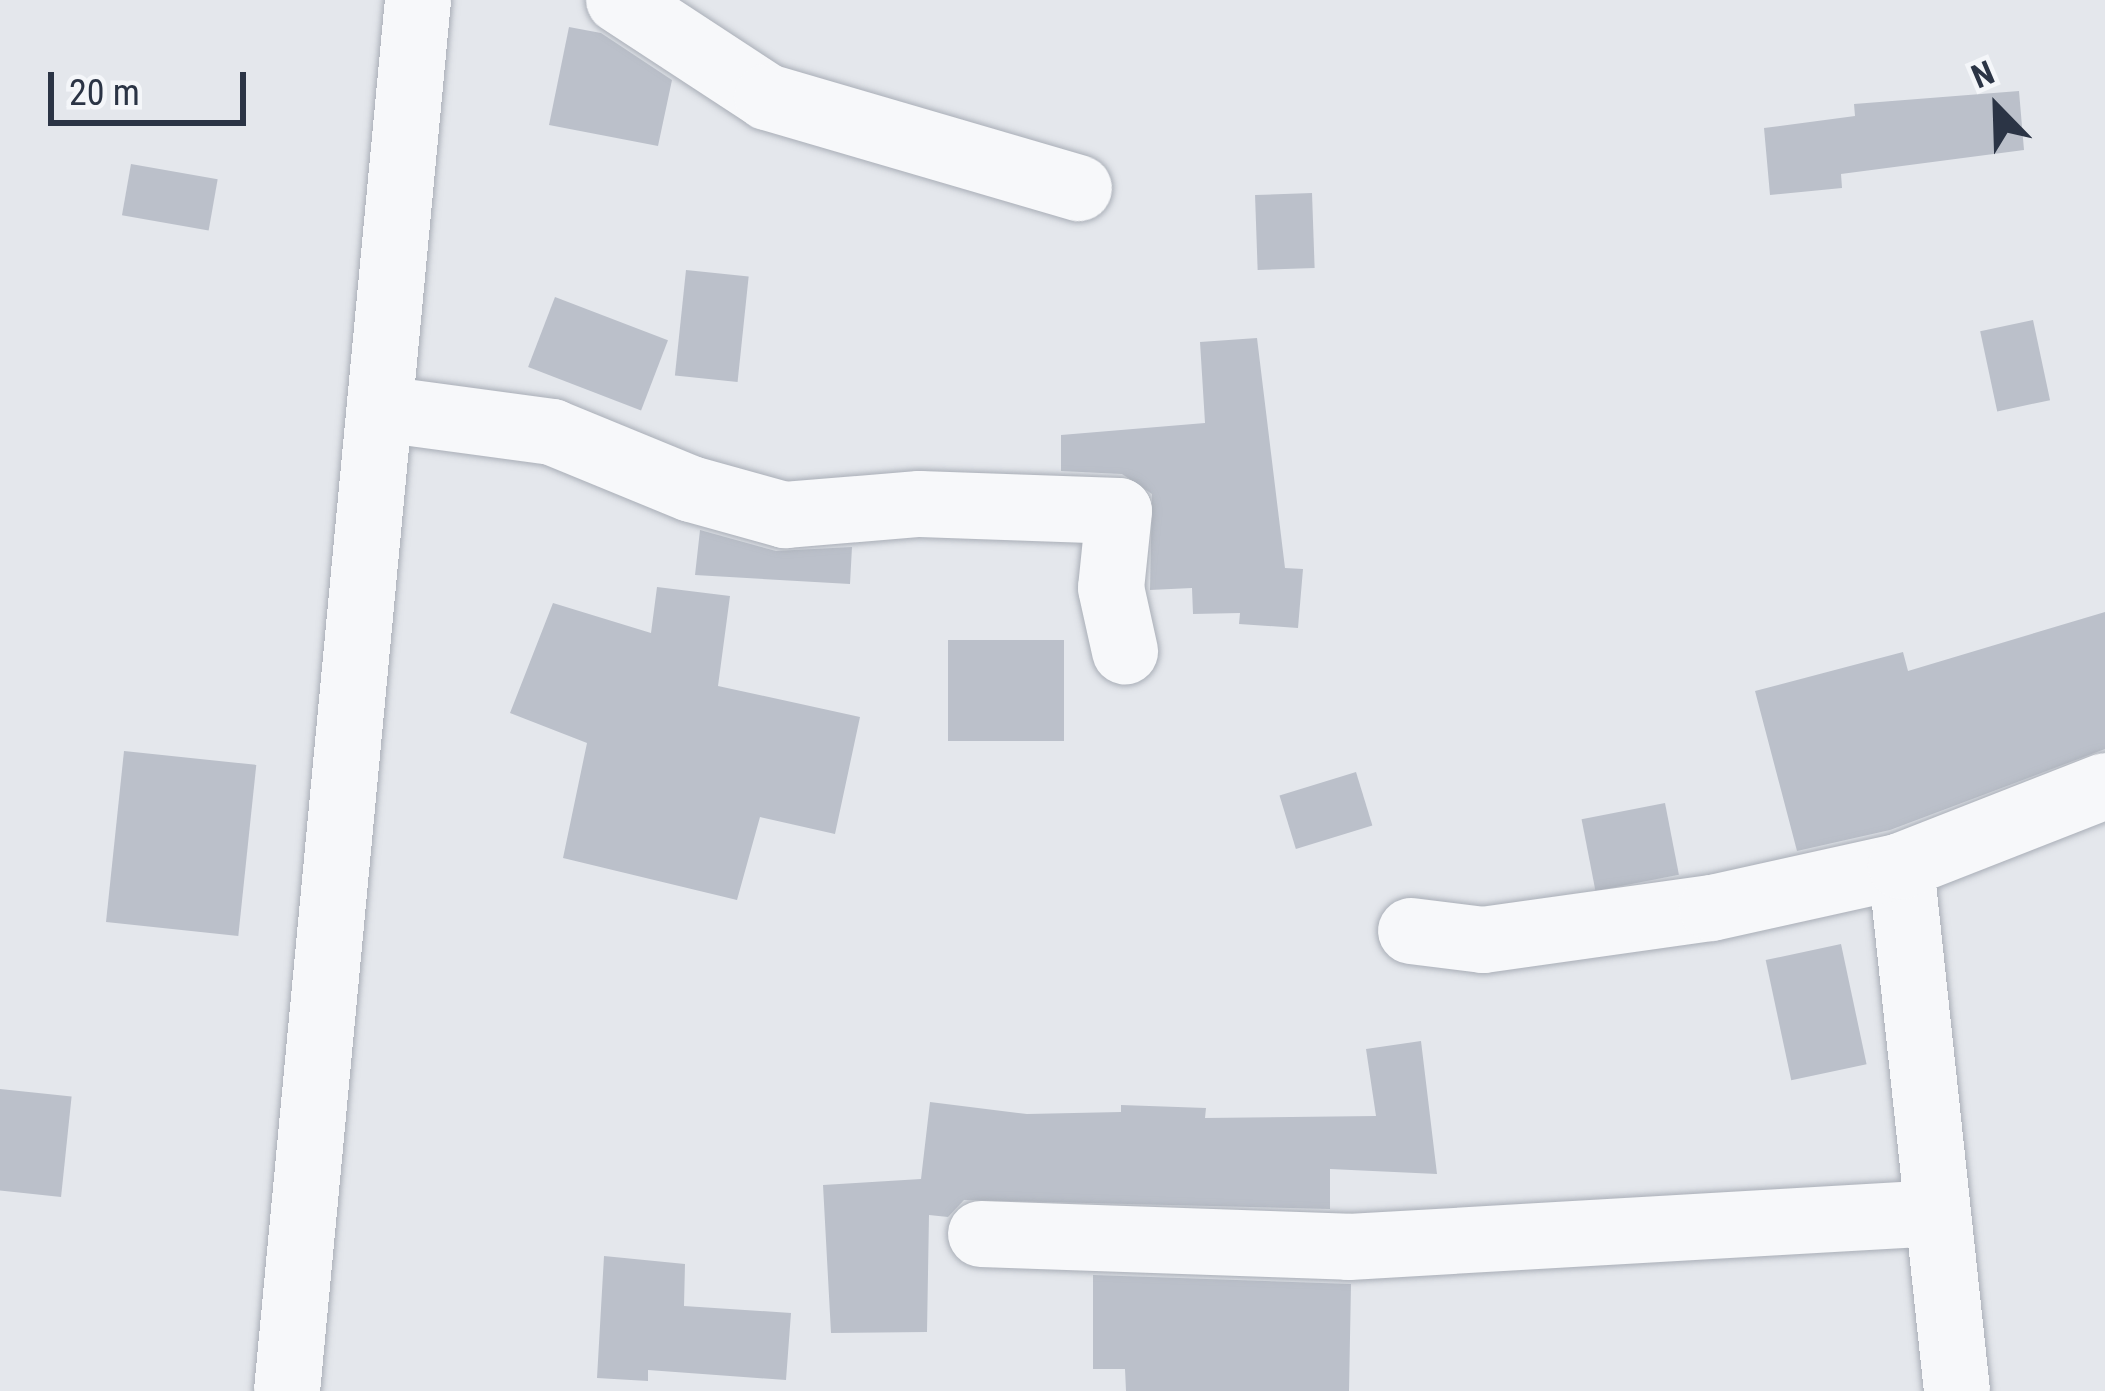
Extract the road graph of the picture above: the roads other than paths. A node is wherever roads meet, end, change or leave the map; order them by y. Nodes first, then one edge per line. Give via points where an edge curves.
1 (418, 0) edge
2 (619, 0) edge
3 (1078, 188) dead end
4 (382, 409) junction
5 (1125, 652) dead end
6 (2105, 786) edge
7 (1901, 866) junction
8 (1411, 931) dead end
9 (1937, 1213) junction
10 (981, 1234) dead end
11 (287, 1391) edge
12 (1958, 1391) edge

1 - 4 street
2 - 3 street via 767,97
4 - 5 street via 552,432 691,489 785,514 920,504 1119,511 1112,588
4 - 11 street
6 - 7 street
7 - 8 street via 1562,932 1483,940
7 - 9 street
9 - 10 street via 1349,1247
9 - 12 street

